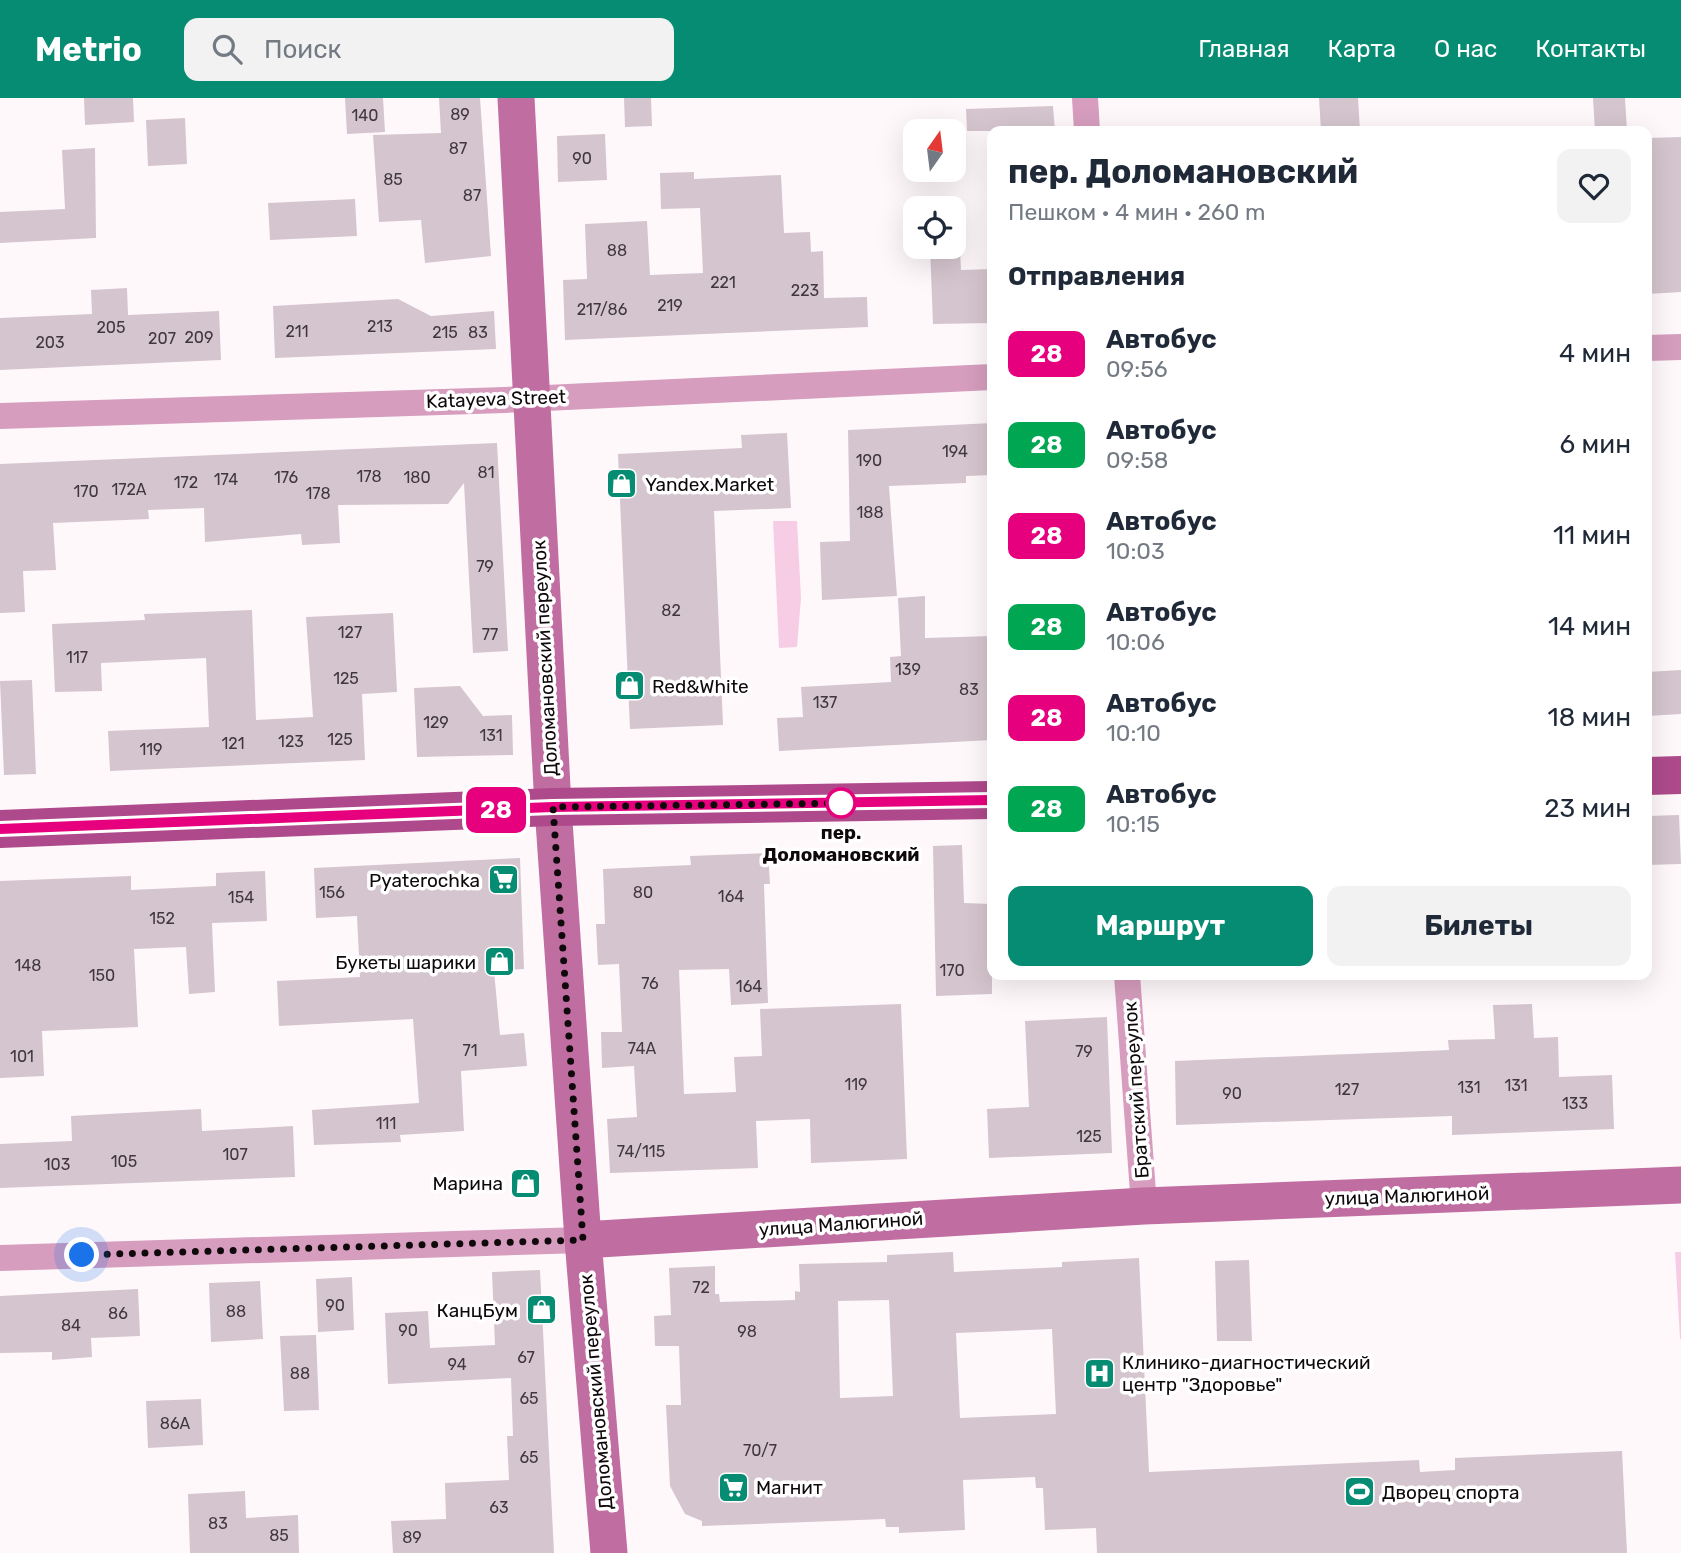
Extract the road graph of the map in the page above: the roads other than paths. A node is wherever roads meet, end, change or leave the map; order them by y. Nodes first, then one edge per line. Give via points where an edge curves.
1 (516, 98) edge
2 (1085, 98) edge
3 (1087, 126) edge
4 (1681, 347) edge
5 (1652, 348) edge
6 (987, 377) edge
7 (533, 398) junction
8 (0, 416) edge
9 (1681, 775) edge
10 (1652, 776) edge
11 (987, 800) edge
12 (553, 807) junction
13 (0, 829) edge
14 (1128, 980) edge
15 (1681, 1185) edge
16 (1144, 1206) junction
17 (583, 1240) junction
18 (0, 1258) edge
19 (609, 1553) edge

1 - 7 main road, Доломановский переулок
2 - 3 street
4 - 5 street
6 - 7 street, Katayeva Street
7 - 8 street, Katayeva Street
7 - 12 main road, Доломановский переулок
9 - 10 main road
11 - 12 main road
12 - 13 main road
12 - 17 main road, Доломановский переулок
14 - 16 street, Братский переулок
15 - 16 main road, улица Малюгиной
16 - 17 main road, улица Малюгиной
17 - 18 street, улица Малюгиной
17 - 19 main road, Доломановский переулок

